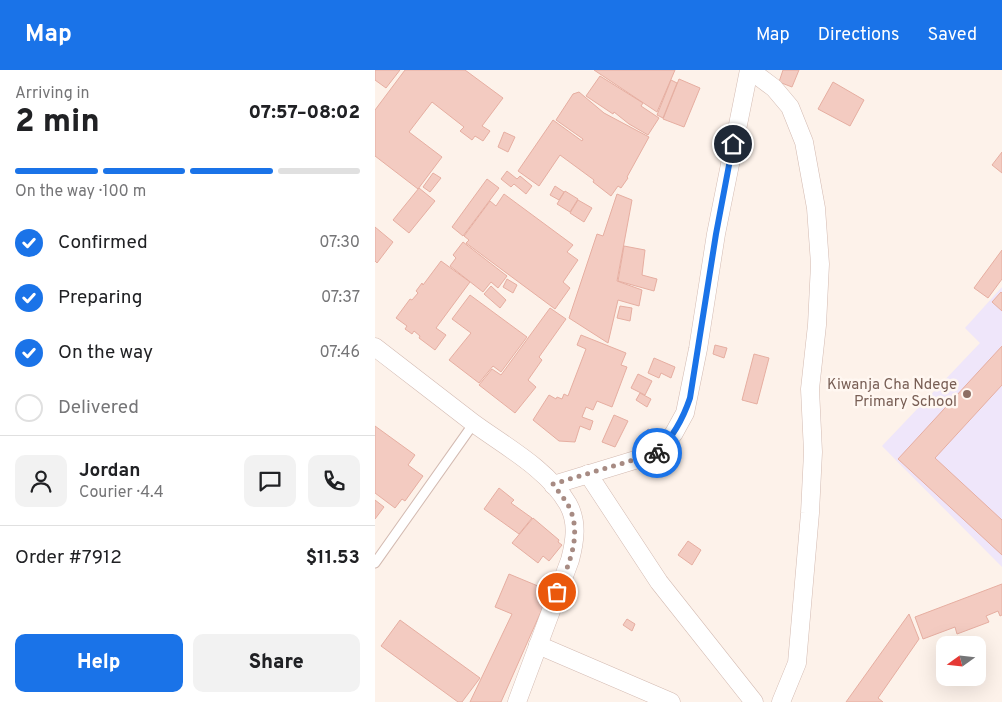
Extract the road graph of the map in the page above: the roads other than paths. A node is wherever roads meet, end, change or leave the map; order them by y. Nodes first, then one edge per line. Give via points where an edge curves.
1 (749, 70) edge
2 (375, 347) edge
3 (474, 423) junction
4 (588, 474) junction
5 (553, 484) junction
6 (375, 563) edge
7 (538, 645) junction
8 (517, 702) edge
9 (671, 702) edge
10 (755, 702) edge
11 (781, 702) edge

1 - 4 street via 719,216 685,414 657,452
1 - 11 street via 774,88 790,107 805,142 821,264 810,389 813,452 810,514 797,663
2 - 3 street
3 - 5 street via 517,453
3 - 6 lane
4 - 5 street
4 - 10 street via 659,582
5 - 7 street via 570,509 575,538 571,560
7 - 8 street
7 - 9 street

